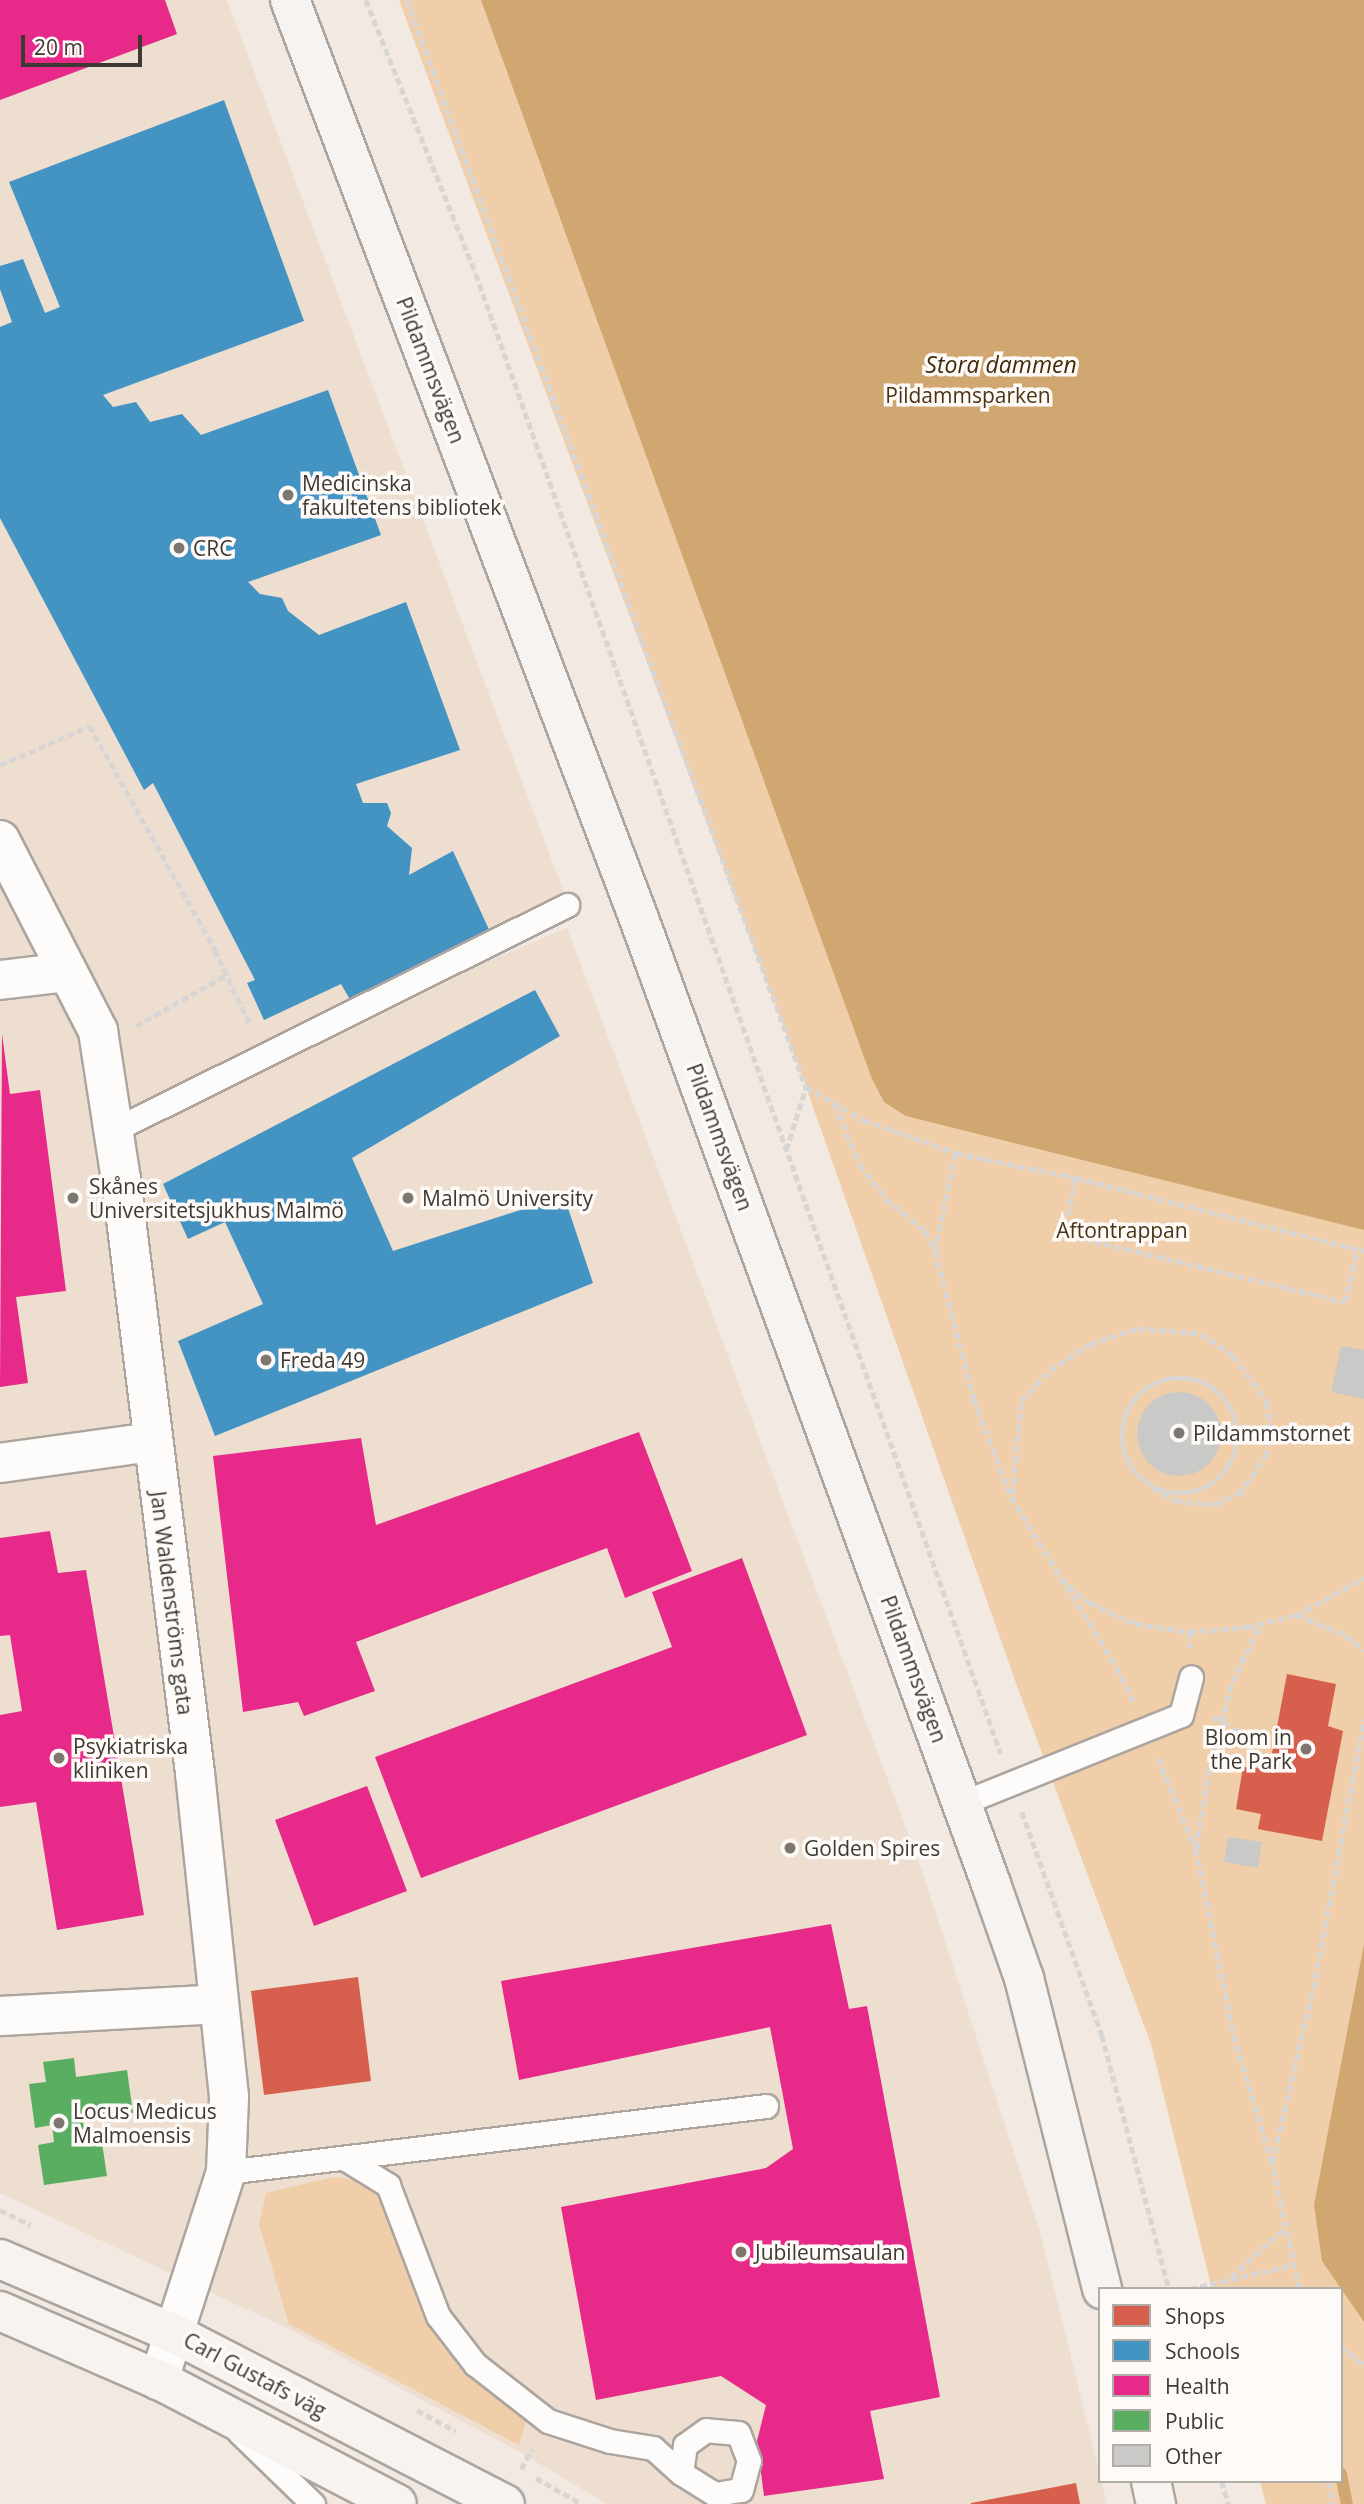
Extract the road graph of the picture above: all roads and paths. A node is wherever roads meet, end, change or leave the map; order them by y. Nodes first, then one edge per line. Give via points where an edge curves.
1 (290, 0) edge
2 (366, 0) edge
3 (407, 0) edge
4 (0, 765) edge
5 (0, 840) edge
6 (567, 905) dead end
7 (67, 972) junction
8 (0, 980) edge
9 (270, 1053) junction
10 (806, 1087) junction
11 (834, 1103) junction
12 (114, 1130) junction
13 (786, 1150) junction
14 (956, 1153) junction
15 (1076, 1178) junction
16 (1357, 1249) junction
17 (935, 1251) junction
18 (1364, 1251) edge
19 (151, 1442) junction
20 (0, 1463) edge
21 (1149, 1486) junction
22 (1012, 1497) junction
23 (1057, 1575) junction
24 (1364, 1578) edge
25 (1297, 1615) junction
26 (1262, 1624) junction
27 (1364, 1650) edge
28 (1117, 1667) dead end
29 (1191, 1677) dead end
30 (1364, 1720) edge
31 (1223, 1722) junction
32 (1152, 1745) dead end
33 (1264, 1747) dead end
34 (1011, 1782) junction
35 (962, 1803) junction
36 (1196, 1849) junction
37 (219, 2004) junction
38 (0, 2016) edge
39 (766, 2106) dead end
40 (344, 2158) junction
41 (1272, 2163) junction
42 (226, 2172) junction
43 (1286, 2227) junction
44 (0, 2259) edge
45 (1293, 2265) junction
46 (1231, 2278) junction
47 (1101, 2287) edge
48 (1169, 2287) edge
49 (1197, 2287) edge
50 (1298, 2287) edge
51 (0, 2311) edge
52 (177, 2334) junction
53 (1343, 2348) edge
54 (1364, 2365) edge
55 (159, 2381) junction
56 (215, 2409) junction
57 (681, 2473) dead end
58 (1151, 2483) edge
59 (1223, 2483) edge
60 (1329, 2483) edge
61 (483, 2498) edge
62 (313, 2504) edge
63 (397, 2504) edge
64 (1156, 2504) edge
65 (1228, 2504) edge
66 (1333, 2504) edge

1 - 35 main road, Pildammsvägen via 643,929
2 - 13 path via 477,275
3 - 10 path
4 - 9 path via 89,726 215,950 243,1014
5 - 7 street, Jan Waldenströms gata
6 - 9 lane
7 - 8 street
7 - 12 street, Jan Waldenströms gata via 98,1031
9 - 12 lane
10 - 11 path
10 - 13 path
11 - 14 path via 864,1120
11 - 17 path via 860,1165 886,1199 925,1231
12 - 19 street, Jan Waldenströms gata
13 - 34 path
14 - 15 path
14 - 17 path
15 - 16 path
15 - 16 path via 1064,1234 1345,1302
16 - 18 path
17 - 22 path via 974,1399
19 - 20 street
19 - 37 street, Jan Waldenströms gata
21 - 21 path via 1134,1473 1125,1455 1126,1415 1152,1385 1192,1379 1211,1387 1234,1414 1238,1432 1230,1467 1218,1481 1185,1495
21 - 22 path via 1177,1502 1214,1505 1241,1493 1267,1454 1271,1429 1267,1402 1234,1356 1201,1334 1138,1328 1090,1344 1050,1370 1021,1401
22 - 23 path
23 - 26 path via 1090,1603 1136,1624 1190,1632
23 - 28 path
24 - 25 path
25 - 26 path
25 - 27 path via 1347,1636
26 - 31 path via 1232,1682
29 - 34 lane via 1181,1714
30 - 41 path via 1315,1979
31 - 33 path
31 - 36 path
32 - 36 path
34 - 35 lane
34 - 48 path via 1102,2035
35 - 47 main road, Pildammsvägen via 1024,1978
36 - 41 path via 1234,2035
37 - 38 street
37 - 42 street, Jan Waldenströms gata via 229,2097
39 - 40 lane
40 - 42 lane
40 - 57 lane via 388,2185 438,2316 475,2364 548,2421 610,2441 653,2448
41 - 43 path
42 - 52 street, Jan Waldenströms gata
43 - 45 path
43 - 46 path
44 - 52 main road, Carl Gustafs väg
45 - 46 path
45 - 50 path
46 - 49 path
51 - 55 main road
52 - 55 street, Jan Waldenströms gata
52 - 61 main road, Carl Gustafs väg
53 - 54 path
55 - 56 main road
56 - 62 lane
56 - 63 main road
58 - 64 main road
59 - 65 path
60 - 66 path

